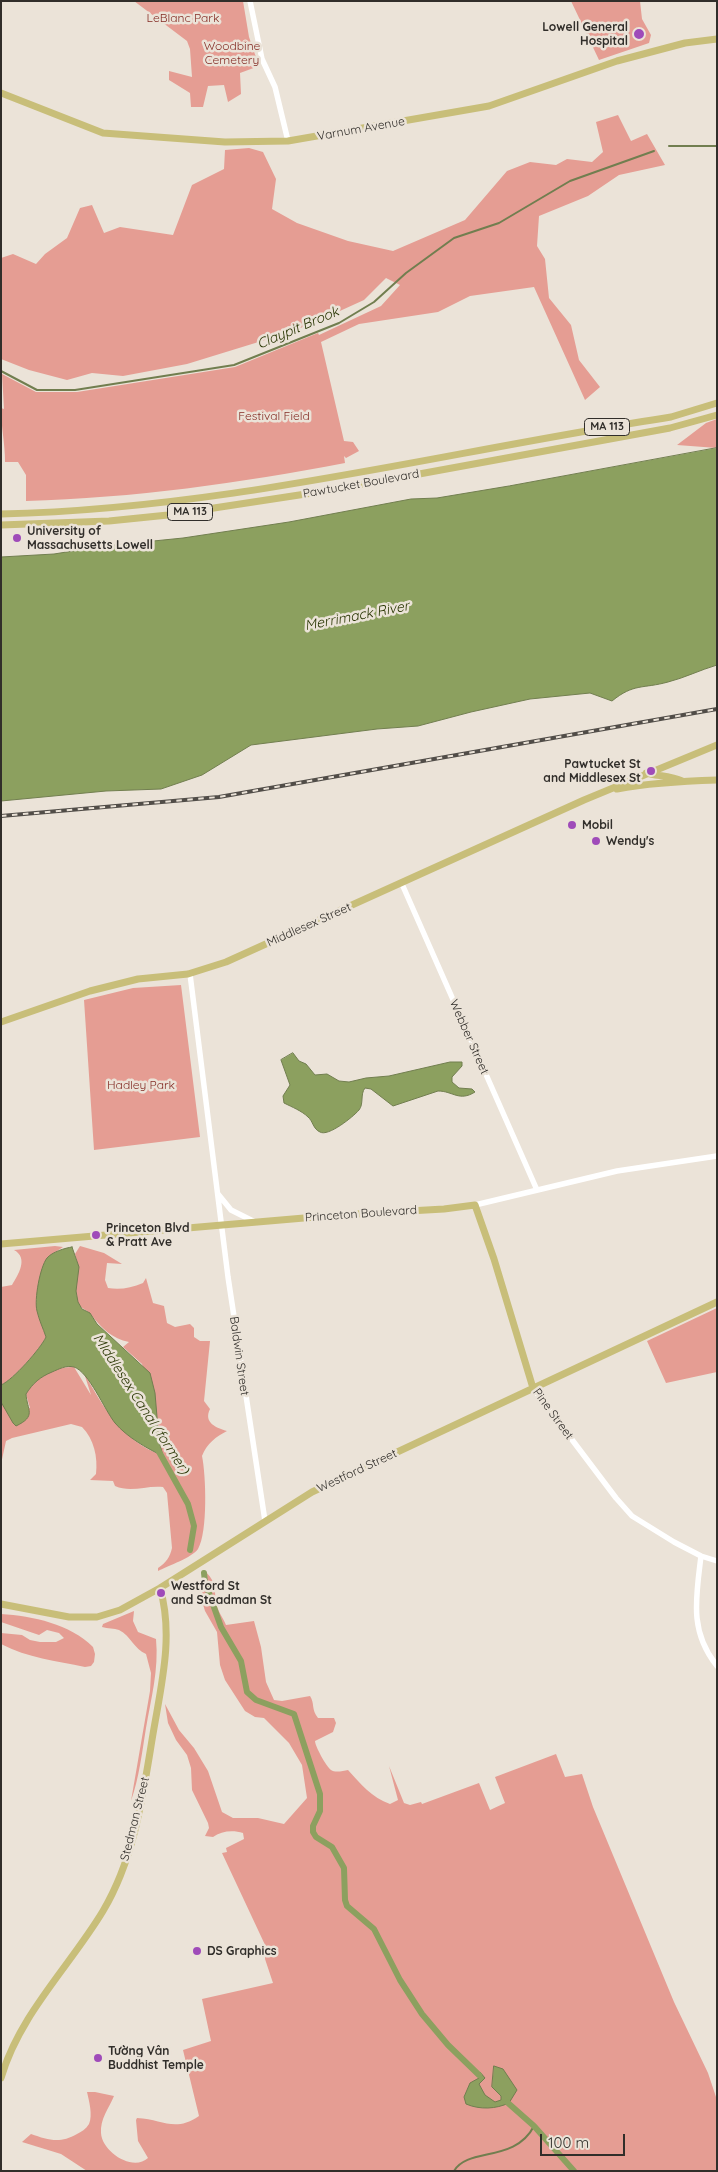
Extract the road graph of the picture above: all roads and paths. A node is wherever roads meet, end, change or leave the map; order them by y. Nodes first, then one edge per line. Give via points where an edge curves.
1 (250, 1) edge
2 (717, 38) edge
3 (1, 93) edge
4 (288, 141) junction
5 (717, 403) edge
6 (717, 414) edge
7 (1, 514) edge
8 (1, 525) edge
9 (717, 745) edge
10 (646, 773) junction
11 (717, 780) edge
12 (682, 781) junction
13 (604, 791) junction
14 (402, 884) junction
15 (190, 974) junction
16 (1, 1022) edge
17 (717, 1156) edge
18 (537, 1190) junction
19 (216, 1191) junction
20 (475, 1205) junction
21 (256, 1222) junction
22 (221, 1225) junction
23 (1, 1244) edge
24 (717, 1302) edge
25 (533, 1388) junction
26 (265, 1521) junction
27 (701, 1556) junction
28 (717, 1561) edge
29 (160, 1588) junction
30 (1, 1604) edge
31 (717, 1666) edge
32 (1, 2078) edge

1 - 4 street via 262,59 274,87
2 - 4 main road, Varnum Avenue via 617,61 489,106
3 - 4 main road, Varnum Avenue via 103,133 225,142
5 - 7 main road, Pawtucket Boulevard / MA 113 via 670,417 274,487 114,508
6 - 8 main road, Pawtucket Boulevard / MA 113 via 663,430 168,516
9 - 10 main road
10 - 12 main road, Middlesex Street
10 - 13 main road, Middlesex Street
11 - 12 main road, Middlesex Street
12 - 13 main road, Middlesex Street
13 - 14 main road, Middlesex Street
14 - 15 main road, Middlesex Street via 226,962
14 - 18 street, Webber Street
15 - 16 main road, Middlesex Street via 110,986
15 - 19 street, Baldwin Street
17 - 18 street, Princeton Boulevard via 617,1171
18 - 20 street, Princeton Boulevard
19 - 21 street via 231,1210
19 - 22 street, Baldwin Street
20 - 21 main road, Princeton Boulevard
20 - 25 main road, Pine Street
21 - 22 main road, Princeton Boulevard
22 - 23 main road, Princeton Boulevard
22 - 26 street, Baldwin Street
24 - 25 main road, Westford Street
25 - 26 main road, Westford Street via 312,1492
25 - 27 street, Pine Street via 626,1509 657,1533
26 - 29 main road, Westford Street
27 - 28 street, Pine Street
27 - 31 street via 696,1620 703,1644
29 - 30 main road, Westford Street via 120,1610 97,1617 69,1617
29 - 32 main road, Stedman Street via 166,1616 165,1663 133,1841 104,1909 15,2042

